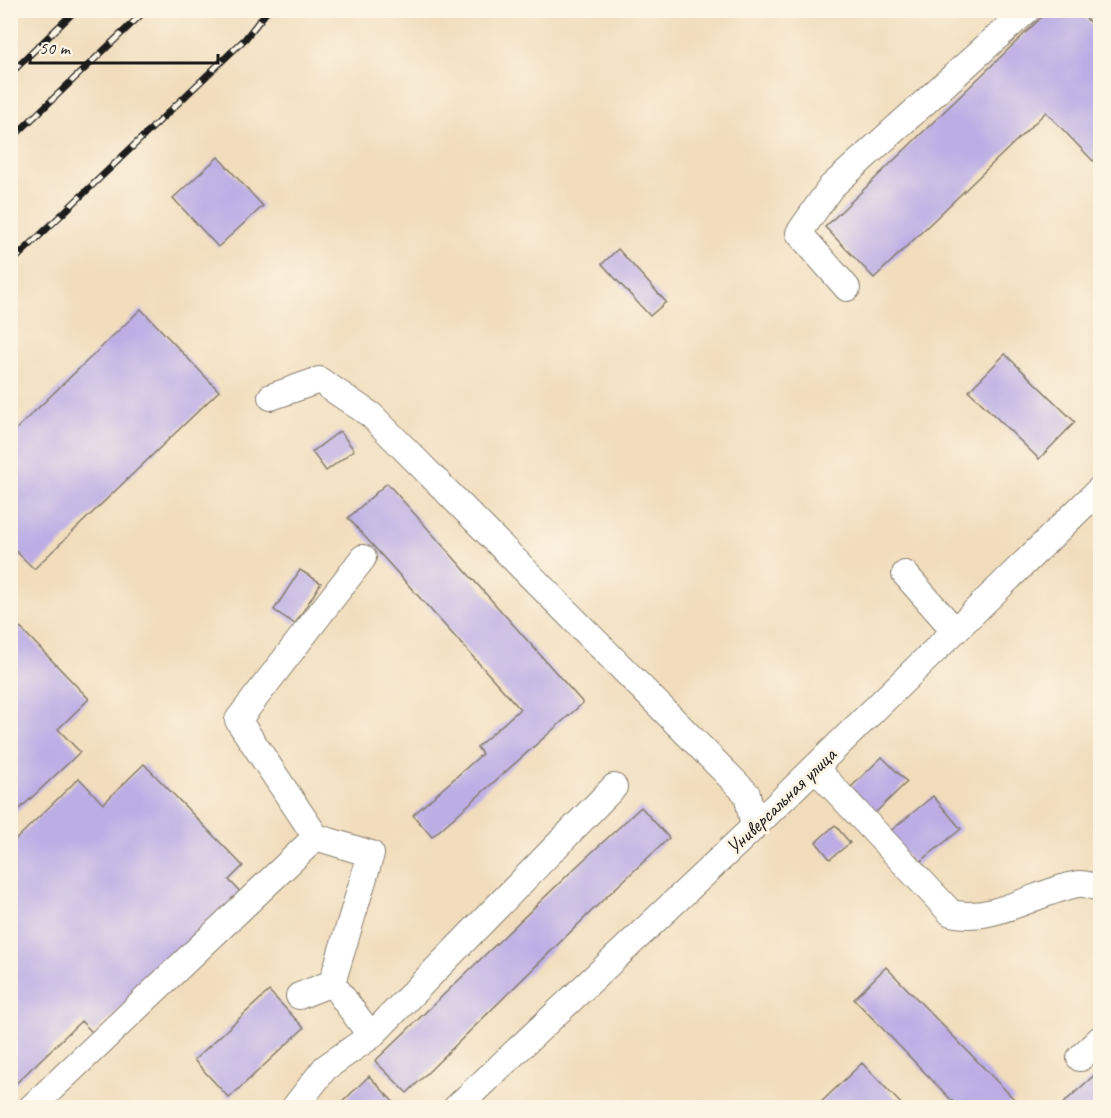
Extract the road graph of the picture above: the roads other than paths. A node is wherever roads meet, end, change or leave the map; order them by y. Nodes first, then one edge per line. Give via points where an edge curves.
1 (1027, 10) edge
2 (847, 288) dead end
3 (271, 397) dead end
4 (1101, 489) edge
5 (363, 558) dead end
6 (905, 574) dead end
7 (955, 631) junction
8 (815, 768) junction
9 (614, 787) dead end
10 (754, 827) junction
11 (316, 837) junction
12 (1101, 888) edge
13 (332, 982) junction
14 (298, 996) dead end
15 (371, 1036) junction
16 (1101, 1039) edge
17 (1080, 1058) dead end
18 (31, 1107) edge
19 (294, 1107) edge
20 (456, 1107) edge

1 - 2 street via 831,187 799,233
3 - 10 street via 319,380 371,415 747,794
4 - 7 street, Универсальная улица
5 - 11 street via 238,720
6 - 7 street
7 - 8 street, Универсальная улица
8 - 10 street, Универсальная улица
8 - 12 street via 951,913 985,914 1080,884
9 - 15 street
10 - 20 street, Универсальная улица
11 - 13 street via 370,854
11 - 18 street
13 - 14 street
13 - 15 street
15 - 19 street via 325,1068
16 - 17 street

